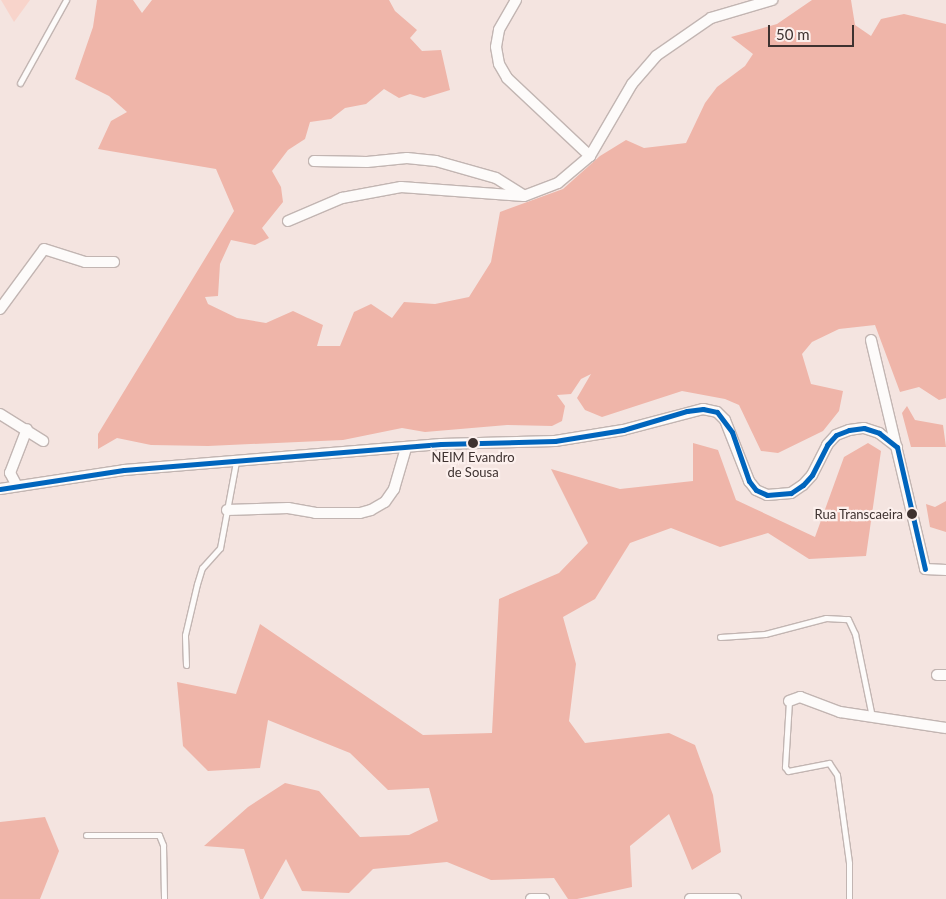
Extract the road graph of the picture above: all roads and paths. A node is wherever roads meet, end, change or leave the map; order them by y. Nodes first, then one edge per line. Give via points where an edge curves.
1 (66, 0) edge
2 (516, 0) edge
3 (772, 0) edge
4 (20, 83) dead end
5 (590, 156) junction
6 (314, 161) dead end
7 (524, 196) junction
8 (288, 221) dead end
9 (114, 262) dead end
10 (0, 309) edge
11 (871, 340) dead end
12 (0, 414) edge
13 (27, 429) junction
14 (43, 441) dead end
15 (897, 447) junction
16 (406, 448) junction
17 (236, 462) junction
18 (17, 486) junction
19 (0, 489) edge
20 (227, 510) junction
21 (946, 570) edge
22 (720, 637) dead end
23 (186, 665) dead end
24 (789, 701) joint
25 (872, 718) junction
26 (946, 728) edge
27 (86, 835) dead end
28 (164, 899) edge
29 (531, 899) edge
30 (544, 899) edge
31 (696, 899) edge
32 (736, 899) edge
33 (849, 899) edge

1 - 4 lane
2 - 5 street via 499,30 496,47 499,64 507,78
3 - 5 street via 711,18 656,56 632,84
5 - 7 street via 558,183
6 - 7 street via 367,162 408,158 436,161 496,178
7 - 8 street via 401,188 342,198
9 - 10 street via 85,262 44,249
11 - 15 street
12 - 13 street
13 - 14 street
13 - 18 street via 10,473
15 - 16 street via 879,433 864,428 849,430 836,435 826,445 812,475 803,485 791,493 767,496 756,490 750,481 732,432 717,412 702,408 623,430 573,439
15 - 21 street via 925,569
16 - 17 street
16 - 20 street via 394,489 385,502 371,510 324,514 288,508
17 - 18 street via 124,470
17 - 20 lane
18 - 19 street
20 - 23 lane via 220,548 202,568 197,584 185,635
22 - 25 lane via 764,634 826,618 848,619 856,634
24 - 25 street via 804,698 824,707
24 - 33 lane via 785,767 788,771 829,763 837,775 849,863
25 - 26 street
27 - 28 lane via 159,835 163,845
29 - 30 street
31 - 32 street

